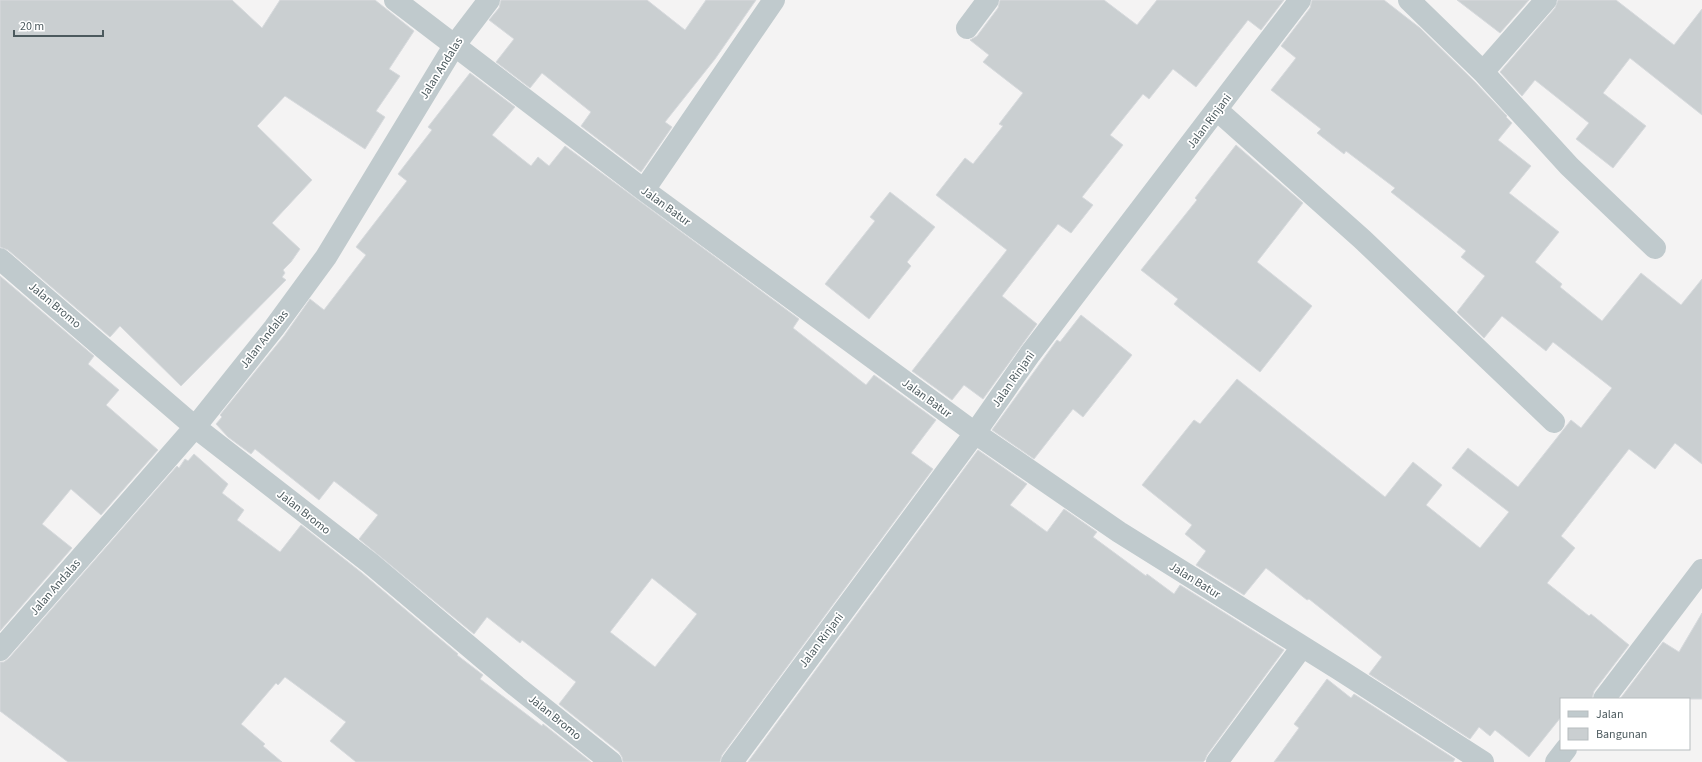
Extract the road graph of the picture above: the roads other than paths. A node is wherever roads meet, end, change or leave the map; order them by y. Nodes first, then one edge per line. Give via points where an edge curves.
1 (395, 0) edge
2 (489, 0) edge
3 (774, 0) edge
4 (988, 0) edge
5 (1300, 0) edge
6 (1409, 0) edge
7 (1546, 0) edge
8 (967, 28) dead end
9 (454, 46) junction
10 (1483, 72) junction
11 (1218, 110) junction
12 (644, 190) junction
13 (1655, 248) dead end
14 (0, 259) edge
15 (1554, 422) dead end
16 (195, 427) junction
17 (975, 433) junction
18 (1702, 570) edge
19 (1302, 647) junction
20 (0, 650) edge
21 (1605, 698) edge
22 (1565, 750) edge
23 (1476, 760) edge
24 (611, 762) edge
25 (732, 762) edge
26 (1217, 762) edge
27 (1556, 762) edge

1 - 9 street, Jalan Batur
2 - 9 street, Jalan Andalas
3 - 12 street
4 - 8 street
5 - 11 street, Jalan Rinjani
6 - 10 street
7 - 10 street
9 - 12 street, Jalan Batur
9 - 16 street, Jalan Andalas via 326,257 274,328
10 - 13 street via 1570,166
11 - 15 street via 1362,239
11 - 17 street, Jalan Rinjani via 1030,354
12 - 17 street, Jalan Batur
14 - 16 street, Jalan Bromo
16 - 20 street, Jalan Andalas
16 - 24 street, Jalan Bromo via 370,563
17 - 19 street, Jalan Batur via 1119,532
17 - 25 street, Jalan Rinjani
18 - 21 street
19 - 23 street, Jalan Batur
19 - 26 street
22 - 27 street

